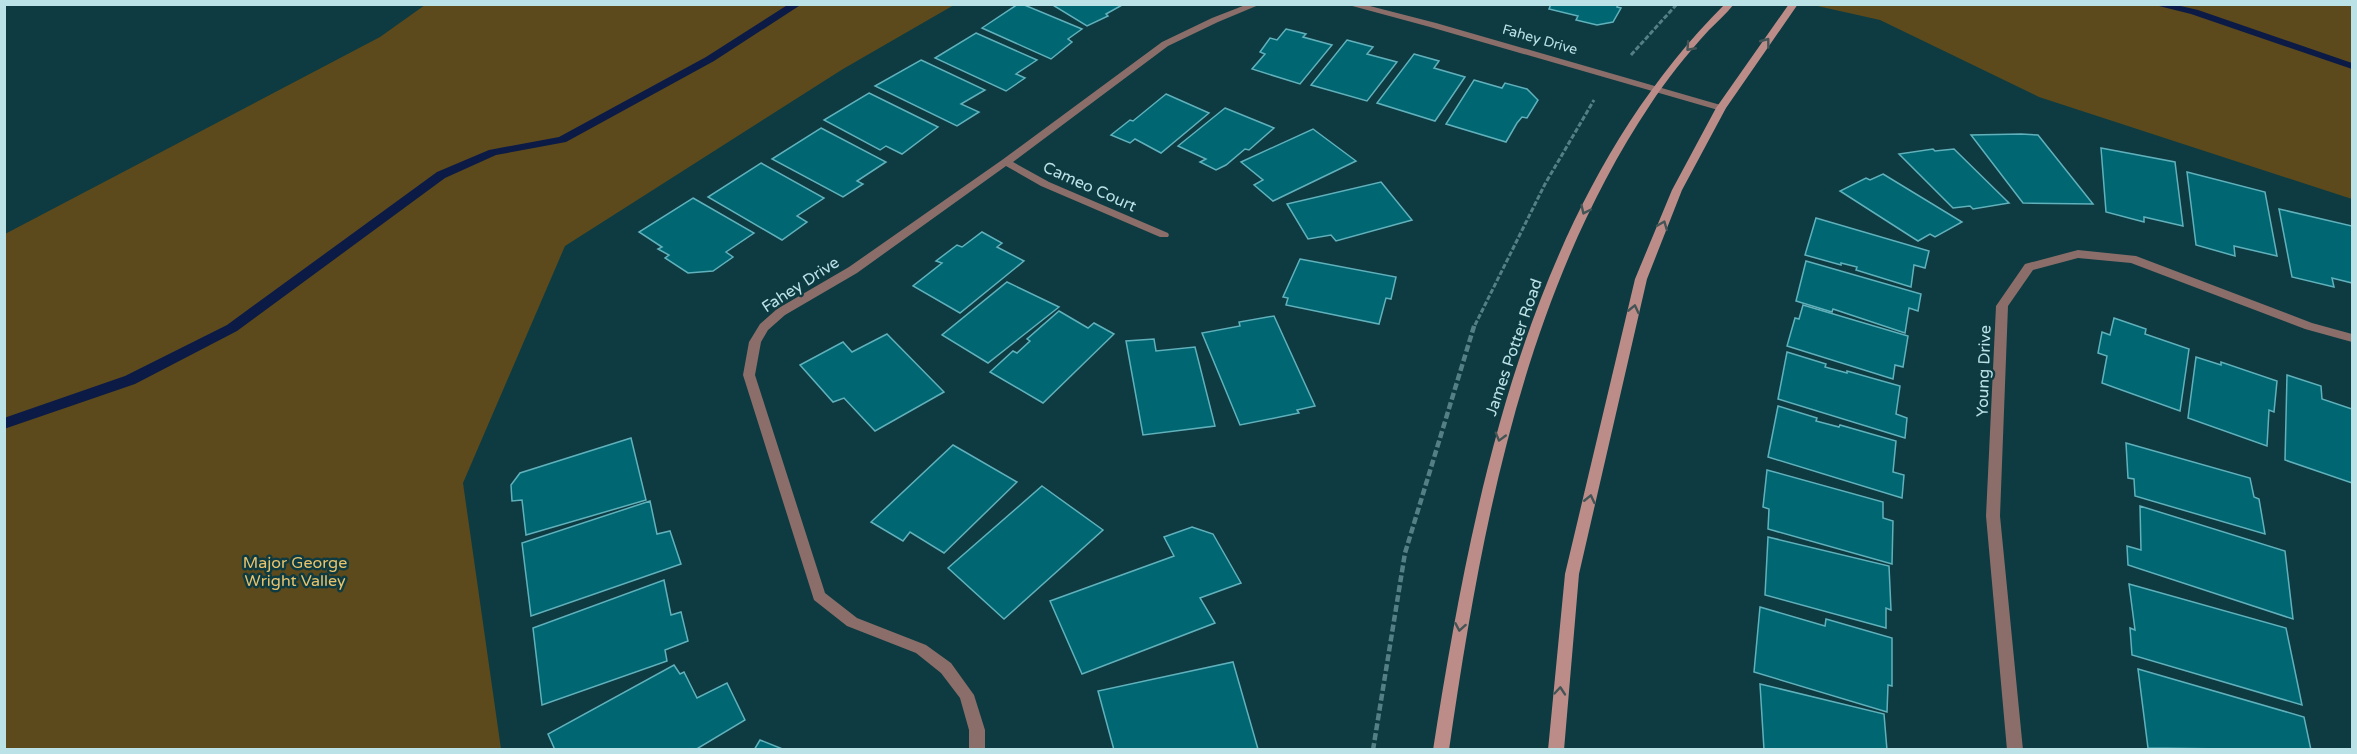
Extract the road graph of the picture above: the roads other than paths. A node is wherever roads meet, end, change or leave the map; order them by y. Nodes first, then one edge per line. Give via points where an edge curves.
1 (1257, 4) edge
2 (1349, 4) edge
3 (1730, 4) edge
4 (1794, 4) edge
5 (1655, 88) junction
6 (1721, 108) junction
7 (1005, 162) junction
8 (1164, 235) dead end
9 (2352, 338) edge
10 (977, 750) edge
11 (1441, 750) edge
12 (1556, 750) edge
13 (2015, 750) edge

1 - 7 street, Fahey Drive via 1165,44
2 - 5 street, Fahey Drive
3 -> 5 main road, James Potter Road
6 -> 4 main road
5 - 6 street, Fahey Drive
5 -> 11 main road, James Potter Road via 1602,175 1559,265 1530,340 1499,440 1474,550
12 -> 6 main road via 1572,574 1641,279 1677,190
7 - 8 street, Cameo Court via 1056,189
7 - 10 street, Fahey Drive via 853,270 781,312 764,327 755,342 749,375 819,596 852,622 921,649 945,668 967,695 977,730
9 - 13 street, Young Drive via 2309,326 2132,260 2078,254 2029,267 2002,306 1994,516

